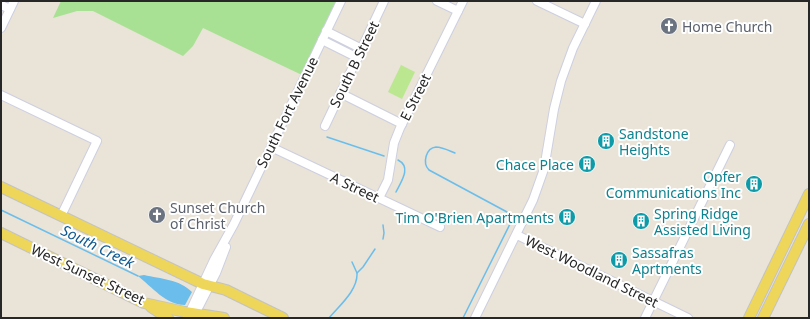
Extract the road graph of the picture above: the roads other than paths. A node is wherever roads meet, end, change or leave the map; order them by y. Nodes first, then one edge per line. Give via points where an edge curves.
1 (14, 1) edge
2 (341, 1) edge
3 (384, 1) edge
4 (437, 1) edge
5 (463, 1) edge
6 (538, 1) edge
7 (596, 1) edge
8 (1, 5) edge
9 (10, 9) junction
10 (458, 11) junction
11 (585, 24) junction
12 (1, 28) edge
13 (326, 31) junction
14 (322, 40) junction
15 (362, 49) junction
16 (358, 58) junction
17 (340, 93) junction
18 (1, 95) edge
19 (402, 124) junction
20 (325, 126) dead end
21 (730, 145) dead end
22 (271, 147) junction
23 (1, 187) edge
24 (809, 194) edge
25 (379, 198) junction
26 (61, 216) junction
27 (809, 224) edge
28 (440, 227) dead end
29 (1, 233) edge
30 (517, 235) junction
31 (207, 285) junction
32 (653, 301) junction
33 (144, 303) junction
34 (191, 315) edge
35 (168, 318) edge
36 (224, 318) edge
37 (283, 318) edge
38 (475, 318) edge
39 (645, 318) edge
40 (688, 318) edge
41 (749, 318) edge
42 (763, 318) edge

1 - 9 street
2 - 13 street, South Fort Avenue
3 - 15 street, South B Street
4 - 10 street
5 - 10 street, E Street
6 - 11 street
7 - 11 street
8 - 9 street
9 - 12 street
10 - 19 street, E Street
11 - 30 street via 561,81 540,184
13 - 14 street, South Fort Avenue
13 - 15 street
14 - 16 street
14 - 22 street, South Fort Avenue
15 - 16 street, South B Street
16 - 17 street, South B Street
17 - 19 street
17 - 20 street, South B Street
18 - 26 street via 97,141
19 - 25 street, E Street via 394,143 388,180
21 - 32 street
22 - 25 street, A Street
22 - 31 street, South Fort Avenue
23 - 26 main road
24 - 41 main road
25 - 28 street, A Street
26 - 31 main road
27 - 42 main road
29 - 33 main road, West Sunset Street
30 - 32 street, West Woodland Street
30 - 38 street
31 - 34 street, South Fort Avenue
31 - 37 main road via 226,290
32 - 39 street
32 - 40 street, West Woodland Street
33 - 34 main road, West Sunset Street
33 - 35 main road
34 - 36 main road, West Sunset Street

